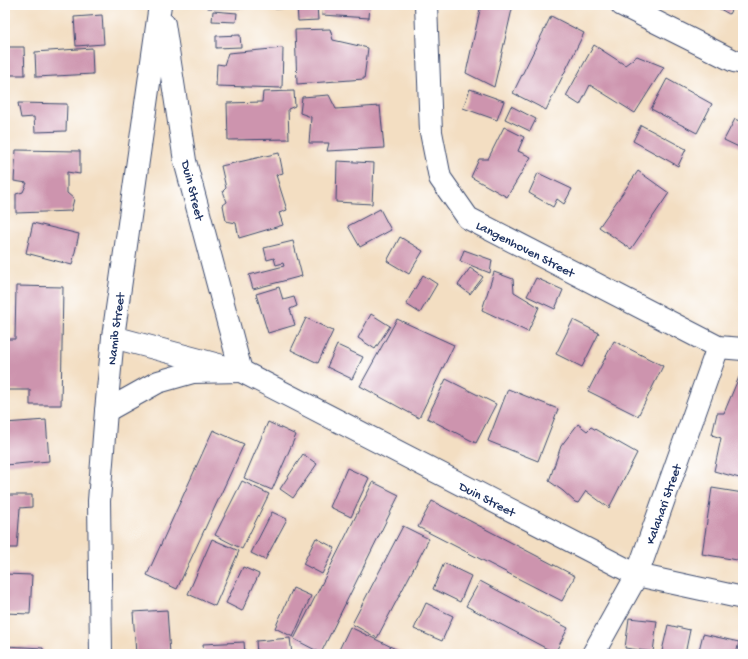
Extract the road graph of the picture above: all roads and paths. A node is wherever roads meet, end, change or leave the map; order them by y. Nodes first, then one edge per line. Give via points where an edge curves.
1 (160, 5) edge
2 (426, 5) edge
3 (622, 5) edge
4 (743, 63) edge
5 (113, 337) junction
6 (718, 347) junction
7 (743, 349) edge
8 (241, 371) junction
9 (106, 412) junction
10 (637, 575) junction
11 (743, 598) edge
12 (101, 654) edge
13 (593, 654) edge

1 - 5 street, Namib Street
1 - 8 street, Duin Street via 185,160
2 - 6 street, Langenhoven Street via 431,132 440,178 468,218
3 - 4 street
5 - 8 street, Duin Street
5 - 9 street, Namib Street
6 - 7 street, Langenhoven Street
6 - 10 street, Kalahari Street
8 - 9 street via 193,372 158,382
8 - 10 street, Duin Street
9 - 12 street, Namib Street via 99,501
10 - 11 street, Duin Street
10 - 13 street, Kalahari Street

